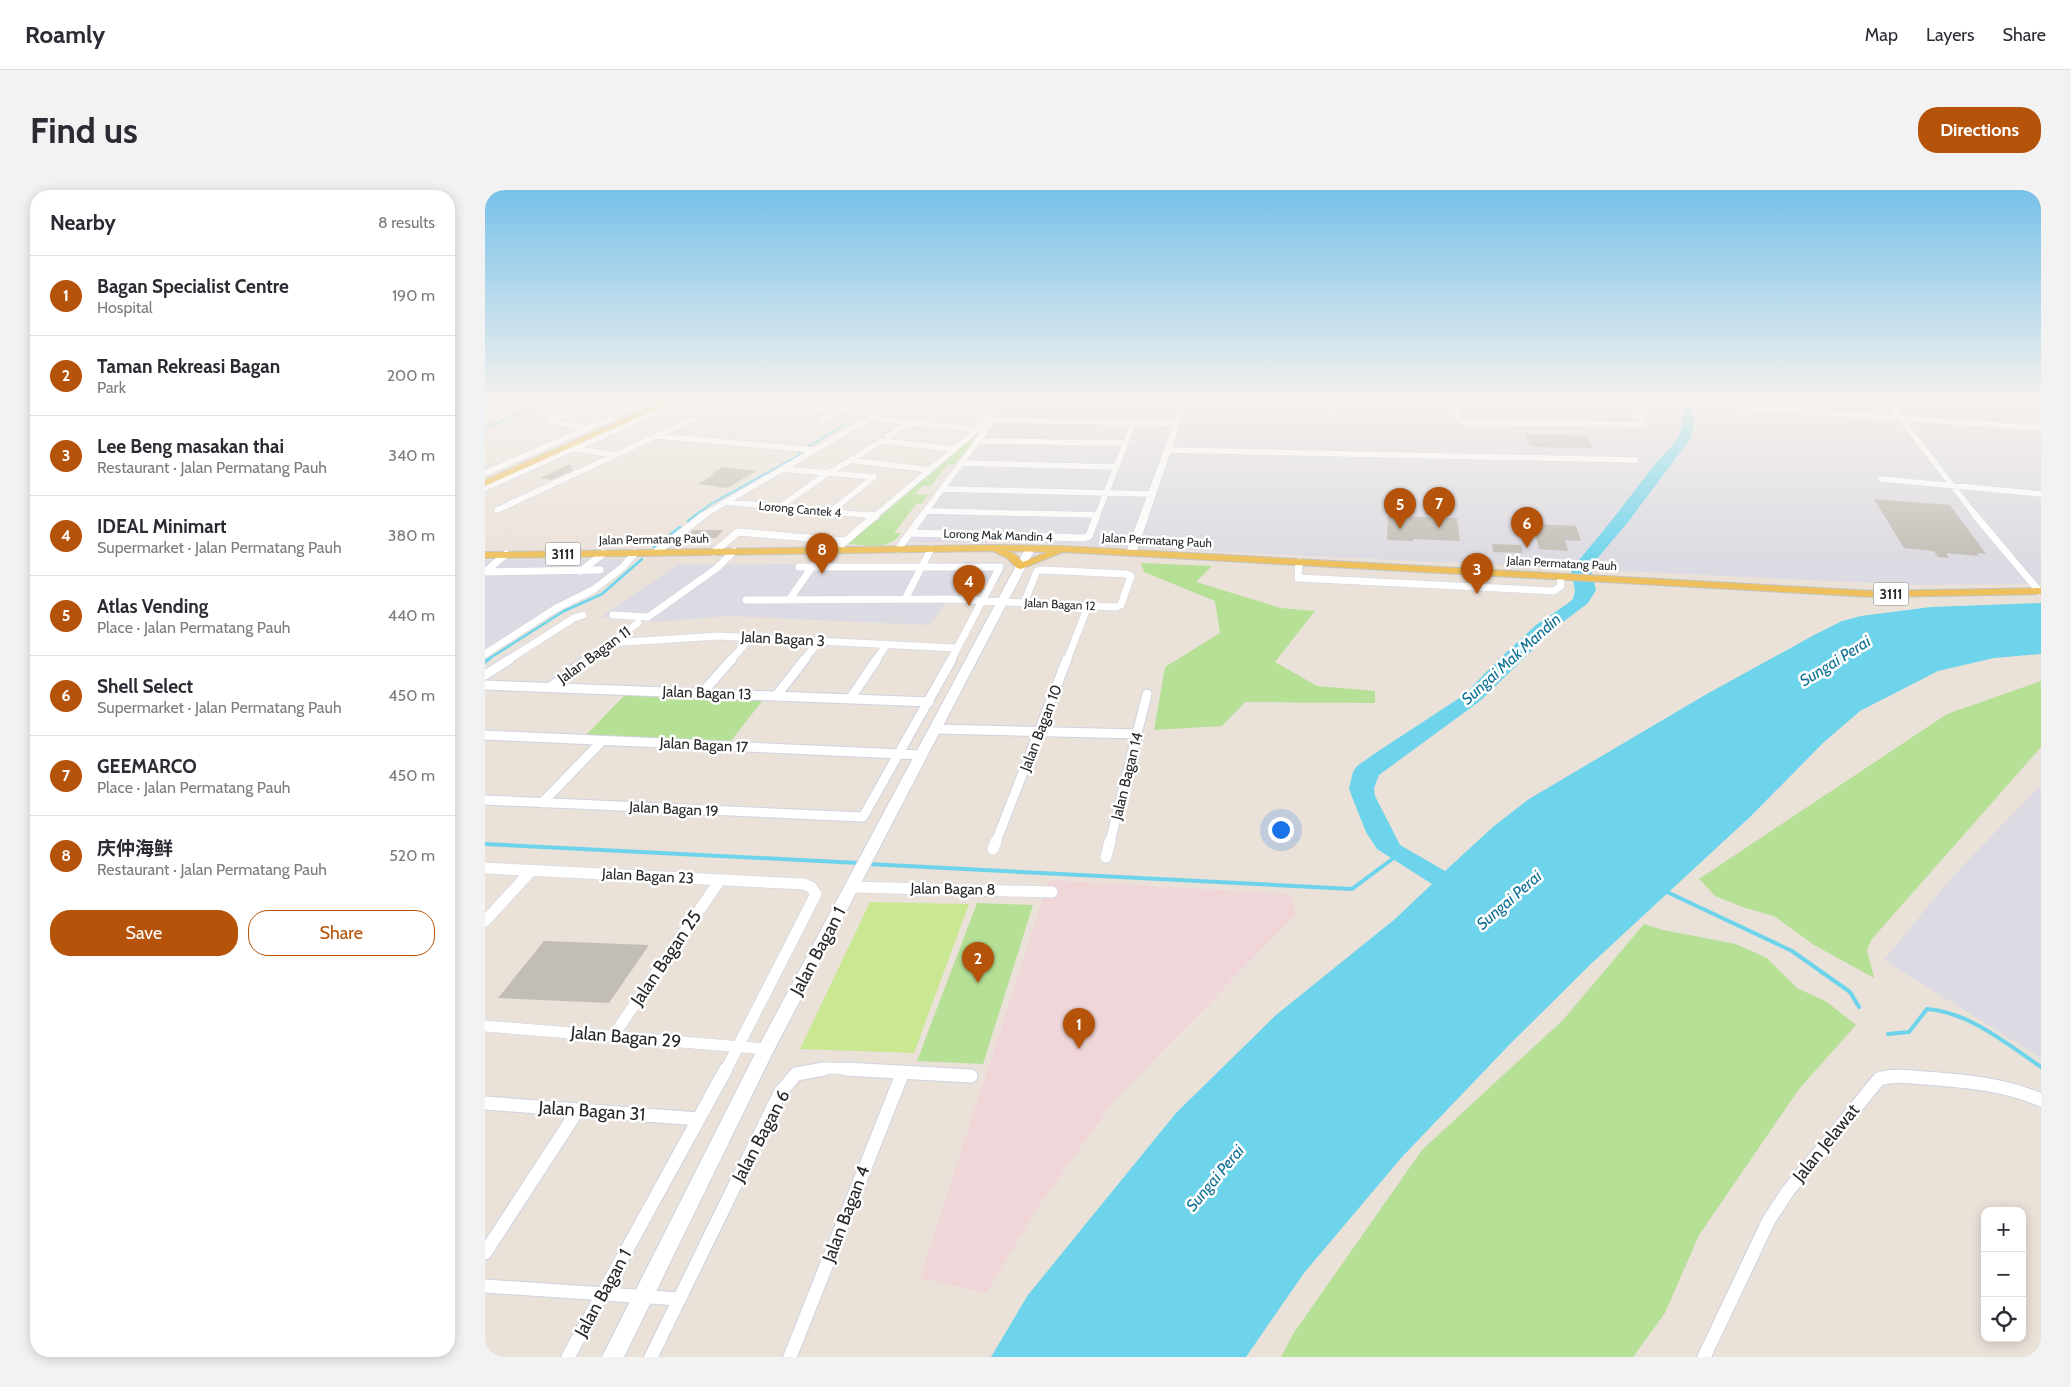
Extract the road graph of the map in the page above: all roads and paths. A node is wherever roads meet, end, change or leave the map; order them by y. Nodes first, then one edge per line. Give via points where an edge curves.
1 (525, 455) edge
2 (534, 455) edge
3 (546, 455) edge
4 (558, 455) edge
5 (615, 455) edge
6 (804, 455) edge
7 (858, 455) edge
8 (947, 455) edge
9 (967, 455) edge
10 (1121, 455) edge
11 (1166, 455) edge
12 (1424, 455) edge
13 (1929, 455) edge
14 (851, 460) junction
15 (1636, 460) dead end
16 (511, 461) joint
17 (961, 463) junction
18 (1117, 467) junction
19 (783, 469) junction
20 (930, 470) junction
21 (830, 472) junction
22 (485, 473) edge
23 (874, 477) joint
24 (485, 478) edge
25 (1881, 479) dead end
26 (485, 483) edge
27 (1951, 485) junction
28 (485, 488) edge
29 (943, 488) junction
30 (1107, 492) junction
31 (1152, 494) junction
32 (2041, 494) edge
33 (725, 502) junction
34 (780, 507) junction
35 (497, 510) dead end
36 (927, 511) junction
37 (830, 512) junction
38 (1097, 515) junction
39 (875, 516) junction
40 (911, 533) junction
41 (843, 541) junction
42 (993, 548) junction
43 (898, 549) junction
44 (931, 549) junction
45 (1030, 549) junction
46 (1063, 549) junction
47 (829, 550) junction
48 (734, 551) junction
49 (656, 552) junction
50 (714, 552) junction
51 (604, 553) junction
52 (637, 553) junction
53 (1131, 553) junction
54 (506, 554) junction
55 (485, 555) edge
56 (1299, 562) junction
57 (922, 566) junction
58 (1021, 566) junction
59 (812, 567) junction
60 (799, 568) dead end
61 (581, 570) junction
62 (601, 570) dead end
63 (485, 572) edge
64 (1560, 577) junction
65 (2040, 591) edge
66 (905, 598) junction
67 (746, 600) dead end
68 (789, 600) junction
69 (982, 600) junction
70 (1003, 601) junction
71 (1024, 602) junction
72 (1088, 606) junction
73 (613, 614) dead end
74 (583, 615) dead end
75 (638, 623) dead end
76 (751, 638) junction
77 (819, 641) junction
78 (611, 643) junction
79 (887, 644) junction
80 (956, 648) junction
81 (485, 654) edge
82 (485, 675) edge
83 (485, 684) edge
84 (550, 687) junction
85 (702, 693) junction
86 (1147, 694) dead end
87 (776, 696) junction
88 (850, 699) junction
89 (929, 702) junction
90 (936, 729) junction
91 (1039, 732) junction
92 (1137, 734) junction
93 (485, 735) edge
94 (602, 741) junction
95 (899, 754) junction
96 (922, 755) junction
97 (485, 800) edge
98 (542, 803) junction
99 (993, 849) dead end
100 (1106, 857) dead end
101 (485, 868) edge
102 (531, 870) junction
103 (720, 880) junction
104 (855, 883) junction
105 (811, 886) joint
106 (1052, 892) dead end
107 (485, 922) edge
108 (485, 1026) edge
109 (613, 1036) junction
110 (739, 1046) junction
111 (767, 1048) junction
112 (903, 1072) junction
113 (971, 1076) dead end
114 (2041, 1100) edge
115 (485, 1103) edge
116 (578, 1110) junction
117 (699, 1119) junction
118 (485, 1253) edge
119 (485, 1286) edge
120 (603, 1294) junction
121 (644, 1296) junction
122 (679, 1298) junction
123 (568, 1357) edge
124 (613, 1357) edge
125 (651, 1357) edge
126 (790, 1357) edge
127 (1704, 1357) edge

1 - 16 street
2 - 24 main road
3 - 26 main road
4 - 28 street
5 - 35 street
6 - 19 street
7 - 14 street
8 - 20 street
9 - 17 street
10 - 18 street
11 - 31 street
12 - 15 street
13 - 27 street
14 - 20 street
14 - 21 street
16 - 22 street
17 - 18 street
17 - 29 street
18 - 30 street
19 - 21 street
19 - 33 street
20 - 39 street
21 - 23 street
21 - 34 street
23 - 37 street
25 - 27 street
27 - 32 street
27 - 65 street
29 - 30 street
29 - 36 street
30 - 31 street
30 - 38 street
31 - 53 street
33 - 34 street, Lorong Cantek 4
33 - 49 street
34 - 37 street, Lorong Cantek 4
36 - 38 street
36 - 40 street
37 - 39 street, Lorong Cantek 4
38 - 40 street, Lorong Mak Mandin 4 via 1089,536 1084,538
39 - 41 street
40 - 43 street
41 - 47 street
41 - 50 street via 734,533
42 - 44 main road, Jalan Permatang Pauh / 3111
42 - 45 main road, Jalan Permatang Pauh / 3111
42 - 58 main road via 1011,556
43 - 44 main road, Jalan Permatang Pauh / 3111
43 - 47 main road, Jalan Permatang Pauh / 3111
44 - 57 street
45 - 46 main road, Jalan Permatang Pauh / 3111
45 - 58 street, Jalan Bagan 1
46 - 53 main road, Jalan Permatang Pauh / 3111
46 - 58 main road
47 - 48 main road, Jalan Permatang Pauh / 3111
47 - 59 street
48 - 50 main road, Jalan Permatang Pauh / 3111
48 - 73 street via 717,568 648,617
49 - 50 main road, Jalan Permatang Pauh / 3111
49 - 52 main road, Jalan Permatang Pauh / 3111
51 - 52 main road, Jalan Permatang Pauh / 3111
51 - 54 main road, Jalan Permatang Pauh / 3111
51 - 61 street
52 - 81 street via 593,590 555,609
53 - 56 main road, Jalan Permatang Pauh / 3111
54 - 55 main road, Jalan Permatang Pauh / 3111
54 - 63 street
56 - 64 main road, Jalan Permatang Pauh / 3111
56 - 64 street via 1298,578 1554,591 1561,586
57 - 59 street
57 - 66 street
57 - 69 street via 1000,567
58 - 70 street, Jalan Bagan 1
59 - 60 street
59 - 68 street
61 - 62 street
61 - 63 street
64 - 65 main road, Jalan Permatang Pauh / 3111 via 1900,595
66 - 68 street
66 - 69 street
67 - 68 street
69 - 70 street
69 - 80 street
70 - 71 street, Jalan Bagan 12
70 - 90 street, Jalan Bagan 1
71 - 72 street, Jalan Bagan 12
71 - 72 street, Jalan Bagan 12 via 1037,571 1131,576 1121,605
72 - 91 street, Jalan Bagan 10
74 - 82 street
75 - 78 street, Jalan Bagan 11
76 - 77 street, Jalan Bagan 3
76 - 78 street, Jalan Bagan 3 via 705,636
76 - 85 street
77 - 79 street, Jalan Bagan 3
77 - 87 street
78 - 84 street, Jalan Bagan 11
79 - 80 street, Jalan Bagan 3
79 - 88 street
80 - 89 street
83 - 84 street, Jalan Bagan 13
84 - 85 street, Jalan Bagan 13
85 - 87 street, Jalan Bagan 13
86 - 92 street, Jalan Bagan 14
87 - 88 street, Jalan Bagan 13
88 - 89 street, Jalan Bagan 13
89 - 95 street
90 - 91 street
90 - 96 street, Jalan Bagan 1
91 - 92 street
91 - 99 street, Jalan Bagan 10
92 - 100 street, Jalan Bagan 14
93 - 94 street, Jalan Bagan 17
94 - 95 street, Jalan Bagan 17
94 - 98 street
95 - 96 street, Jalan Bagan 17
95 - 98 street, Jalan Bagan 19 via 863,817
96 - 104 street, Jalan Bagan 1
97 - 98 street, Jalan Bagan 19
101 - 102 street, Jalan Bagan 23
102 - 103 street, Jalan Bagan 23
102 - 107 street
103 - 105 street, Jalan Bagan 23
103 - 109 street, Jalan Bagan 25
104 - 106 street, Jalan Bagan 8
104 - 111 street, Jalan Bagan 1
105 - 110 street, Jalan Bagan 1 via 816,894
108 - 109 street, Jalan Bagan 29
109 - 110 street, Jalan Bagan 29
110 - 111 street, Jalan Bagan 29
110 - 117 street, Jalan Bagan 1
111 - 121 street, Jalan Bagan 1
112 - 113 street, Jalan Bagan 6
112 - 122 street, Jalan Bagan 6 via 829,1068 797,1074 780,1093
112 - 126 street, Jalan Bagan 4
114 - 127 street, Jalan Jelawat via 1990,1085 1901,1076 1879,1079 1788,1191 1769,1220
115 - 116 street, Jalan Bagan 31
116 - 117 street, Jalan Bagan 31
116 - 118 street
117 - 120 street, Jalan Bagan 1
119 - 120 street
120 - 121 street
120 - 123 street, Jalan Bagan 1
121 - 122 street
121 - 124 street, Jalan Bagan 1
122 - 125 street, Jalan Bagan 6

